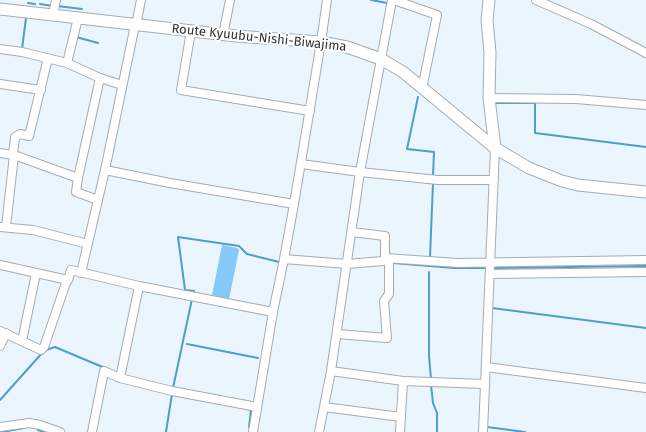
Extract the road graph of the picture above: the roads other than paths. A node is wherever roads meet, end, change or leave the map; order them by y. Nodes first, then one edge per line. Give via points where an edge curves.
1 (56, 0) edge
2 (141, 0) edge
3 (230, 0) edge
4 (327, 0) edge
5 (393, 0) edge
6 (489, 0) edge
7 (536, 0) edge
8 (0, 9) edge
9 (53, 15) junction
10 (78, 18) junction
11 (136, 25) junction
12 (191, 31) junction
13 (223, 35) junction
14 (321, 42) junction
15 (0, 49) edge
16 (646, 53) edge
17 (48, 58) junction
18 (381, 59) junction
19 (67, 63) junction
20 (100, 78) junction
21 (0, 84) edge
22 (122, 85) junction
23 (422, 89) junction
24 (41, 90) junction
25 (489, 98) junction
26 (646, 105) edge
27 (310, 111) junction
28 (495, 148) junction
29 (0, 153) edge
30 (13, 155) junction
31 (301, 164) junction
32 (105, 170) junction
33 (360, 172) junction
34 (78, 178) junction
35 (494, 180) junction
36 (646, 192) edge
37 (98, 200) junction
38 (294, 204) junction
39 (3, 227) edge
40 (352, 232) junction
41 (88, 244) junction
42 (387, 258) junction
43 (284, 259) junction
44 (646, 260) edge
45 (490, 263) junction
46 (348, 264) junction
47 (0, 265) edge
48 (81, 272) junction
49 (646, 272) edge
50 (36, 273) junction
51 (490, 274) junction
52 (67, 280) junction
53 (139, 286) junction
54 (273, 312) junction
55 (3, 332) edge
56 (337, 334) junction
57 (22, 341) junction
58 (0, 346) edge
59 (486, 368) junction
60 (331, 371) junction
61 (120, 378) junction
62 (403, 381) junction
63 (485, 384) junction
64 (646, 388) edge
65 (257, 407) junction
66 (324, 407) junction
67 (401, 417) junction
68 (0, 427) edge
69 (28, 427) edge
70 (254, 430) edge
71 (60, 432) edge
72 (92, 432) edge
73 (262, 432) edge
74 (318, 432) edge
75 (400, 432) edge
76 (483, 432) edge

1 - 9 street
2 - 11 street
3 - 13 street
4 - 14 street
5 - 18 street
5 - 23 street via 437,15
6 - 25 main road
7 - 16 street via 591,24
8 - 9 main road, Route Kyuubu-Nishi-Biwajima
9 - 10 main road, Route Kyuubu-Nishi-Biwajima
10 - 11 main road, Route Kyuubu-Nishi-Biwajima
10 - 19 street
11 - 12 main road, Route Kyuubu-Nishi-Biwajima
11 - 22 street
12 - 13 main road, Route Kyuubu-Nishi-Biwajima
12 - 27 street via 181,90
13 - 14 main road, Route Kyuubu-Nishi-Biwajima
14 - 18 main road, Route Kyuubu-Nishi-Biwajima via 347,47
14 - 27 street
15 - 17 street
17 - 19 street
17 - 24 street
18 - 23 main road, Route Kyuubu-Nishi-Biwajima via 403,72
18 - 33 street
19 - 20 street
20 - 22 street
20 - 34 street
21 - 24 street
22 - 32 street
23 - 28 main road, Route Kyuubu-Nishi-Biwajima
24 - 30 street via 29,136 20,134 16,137
25 - 26 street via 576,99
25 - 28 main road
27 - 31 street
28 - 35 street
28 - 36 main road, Route Kyuubu-Nishi-Biwajima via 530,168 562,181
29 - 30 street
30 - 34 street
30 - 39 street
31 - 33 street
31 - 38 street
32 - 37 street
32 - 38 street
33 - 35 street via 438,180
33 - 40 street
34 - 37 street via 76,192
35 - 45 street
37 - 41 street
38 - 43 street
39 - 41 street via 33,230
40 - 42 street via 385,236
40 - 46 street
41 - 48 street
42 - 45 street
42 - 46 street via 383,261
42 - 56 street via 389,294 384,301 387,338
43 - 46 street
43 - 54 street
44 - 45 street
45 - 51 street
46 - 56 street
47 - 50 street
48 - 52 street via 71,270
48 - 53 street
49 - 51 street
50 - 52 street
50 - 57 street
51 - 59 street
52 - 57 street via 44,347 41,350
53 - 54 street
53 - 61 street
54 - 65 street
55 - 57 street
55 - 58 street
56 - 60 street
59 - 63 street
59 - 64 street
60 - 62 street
60 - 66 street
61 - 65 street
61 - 72 street via 104,371
62 - 63 street
62 - 67 street
63 - 76 street
65 - 70 street
66 - 67 street
66 - 74 street
67 - 75 street
68 - 69 street
69 - 71 street via 40,425
70 - 73 street

